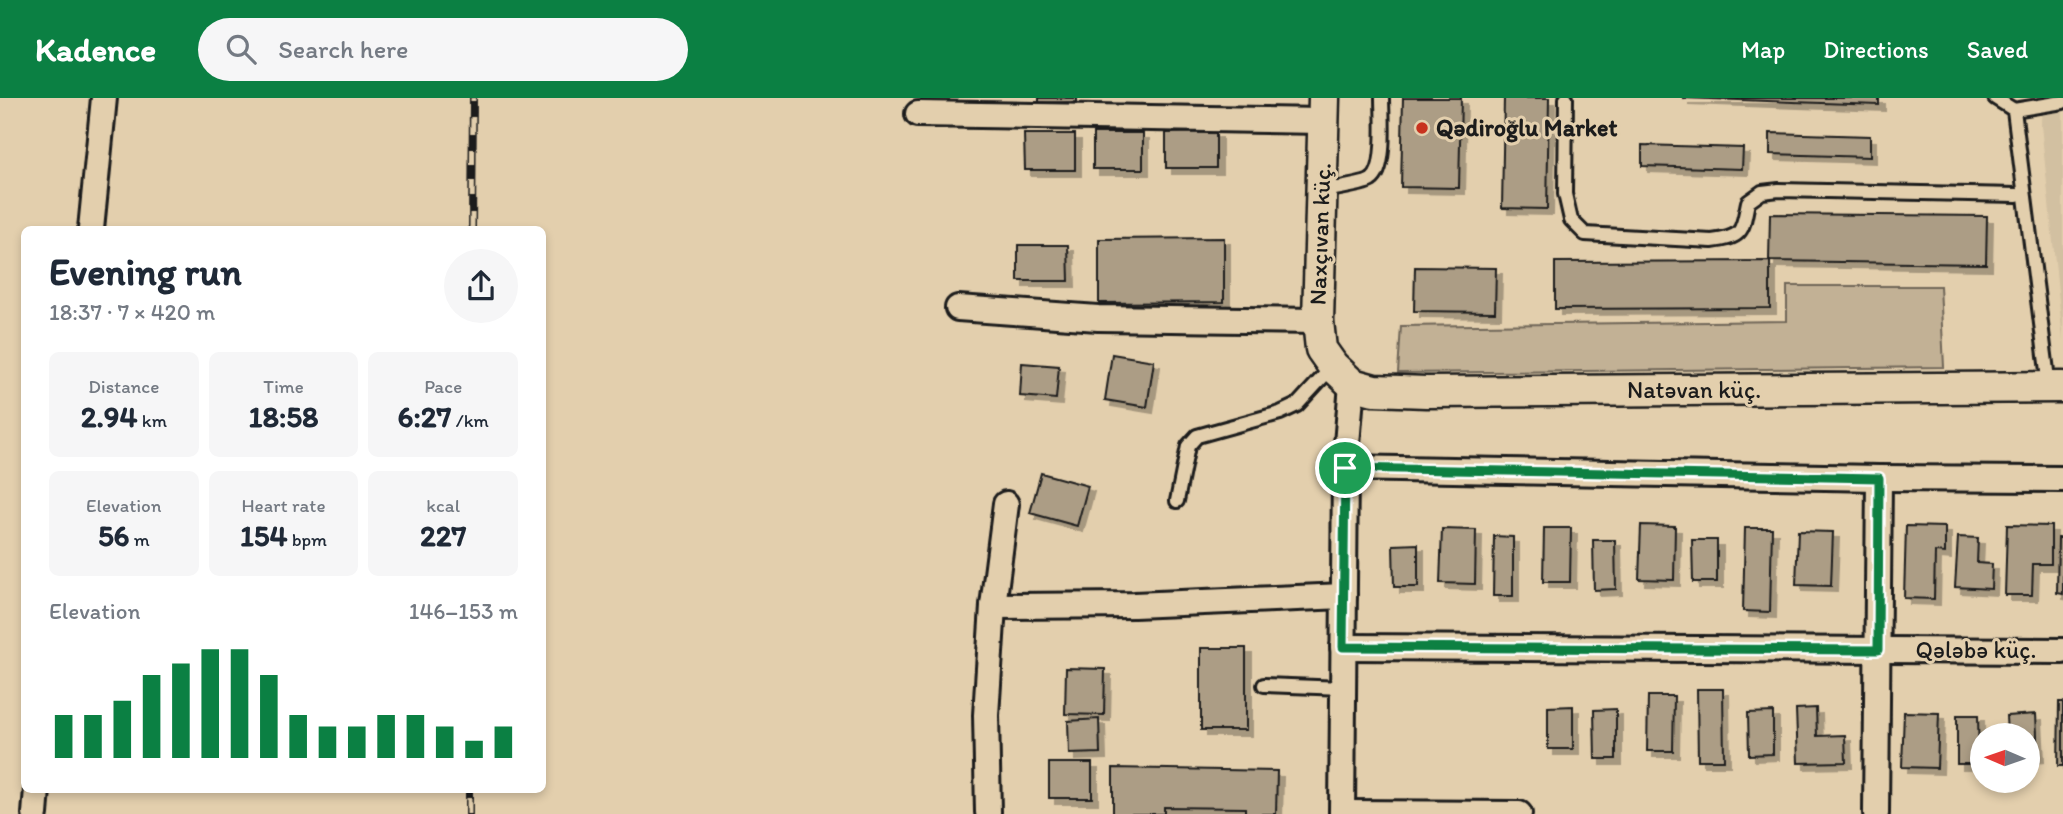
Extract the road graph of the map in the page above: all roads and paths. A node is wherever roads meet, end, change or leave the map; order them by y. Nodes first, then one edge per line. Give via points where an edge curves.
1 (104, 98) edge
2 (1382, 98) edge
3 (1566, 98) edge
4 (1994, 98) edge
5 (2063, 102) edge
6 (1324, 109) edge
7 (2014, 110) junction
8 (918, 114) dead end
9 (1321, 192) junction
10 (2017, 195) dead end
11 (91, 226) edge
12 (958, 308) dead end
13 (1318, 321) junction
14 (1343, 375) junction
15 (2056, 387) edge
16 (1345, 468) junction
17 (1879, 478) junction
18 (2063, 479) edge
19 (1177, 501) dead end
20 (1006, 504) dead end
21 (1344, 596) junction
22 (993, 606) junction
23 (1343, 647) junction
24 (1878, 650) junction
25 (2063, 651) edge
26 (1264, 685) dead end
27 (1343, 688) junction
28 (37, 793) edge
29 (988, 812) edge
30 (1342, 813) edge
31 (35, 814) edge
32 (1519, 814) edge
33 (1876, 814) edge

1 - 11 street
2 - 9 lane via 1378,173 1371,181
3 - 10 lane via 1565,194 1571,220 1585,233 1731,239 1742,229 1748,202 1762,192 1779,190
4 - 7 lane
5 - 7 lane
6 - 8 street
6 - 9 street, Naxçıvan küç.
7 - 15 lane
9 - 13 street, Naxçıvan küç.
12 - 13 street via 1098,318
13 - 14 street, Naxçıvan küç. via 1321,349
14 - 15 street, Natəvan küç. via 1374,390 1426,392
14 - 16 street, Naxçıvan küç.
14 - 19 lane via 1280,413 1197,436 1188,446
16 - 17 street
16 - 21 street, Naxçıvan küç.
17 - 18 street
17 - 24 street
20 - 22 street
21 - 22 street
21 - 23 street, Naxçıvan küç.
22 - 29 street via 986,715
23 - 24 street, Qələbə küç.
23 - 27 street, Naxçıvan küç.
24 - 25 street, Qələbə küç.
24 - 33 street
26 - 27 lane
27 - 30 street, Naxçıvan küç.
28 - 31 street
30 - 32 street

